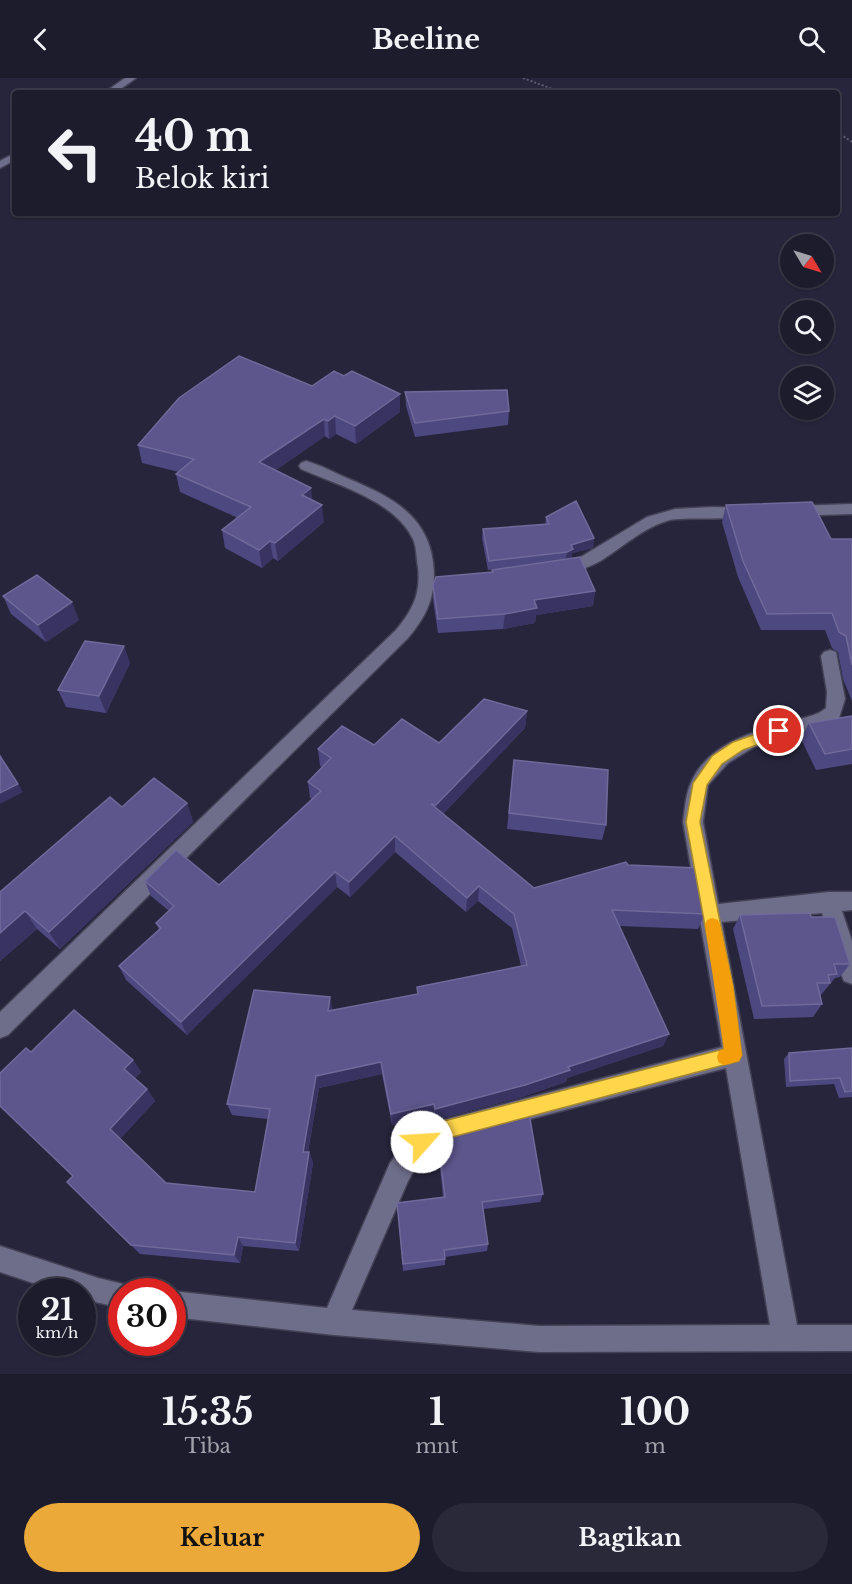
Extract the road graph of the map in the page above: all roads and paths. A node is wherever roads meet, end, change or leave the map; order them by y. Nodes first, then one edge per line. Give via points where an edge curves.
1 (131, 78) edge
2 (523, 78) edge
3 (113, 90) edge
4 (555, 90) edge
5 (306, 466) dead end
6 (852, 509) edge
7 (545, 571) edge
8 (830, 656) dead end
9 (829, 901) junction
10 (852, 901) edge
11 (710, 914) junction
12 (852, 974) edge
13 (0, 1027) edge
14 (733, 1055) junction
15 (0, 1259) edge
16 (108, 1293) edge
17 (186, 1306) edge
18 (334, 1322) junction
19 (852, 1338) edge
20 (786, 1339) junction

1 - 3 street
2 - 4 path
5 - 13 street via 394,507 410,522 421,541 435,585 402,634
6 - 7 street via 665,517 651,521 587,562
8 - 11 street via 837,701 828,718 738,746 717,760 700,783 693,822
9 - 10 street
9 - 11 street
9 - 12 street
11 - 14 street
14 - 18 street via 436,1132 410,1155 399,1172
14 - 20 street
15 - 16 street
17 - 18 street
18 - 20 street via 539,1339
19 - 20 street

